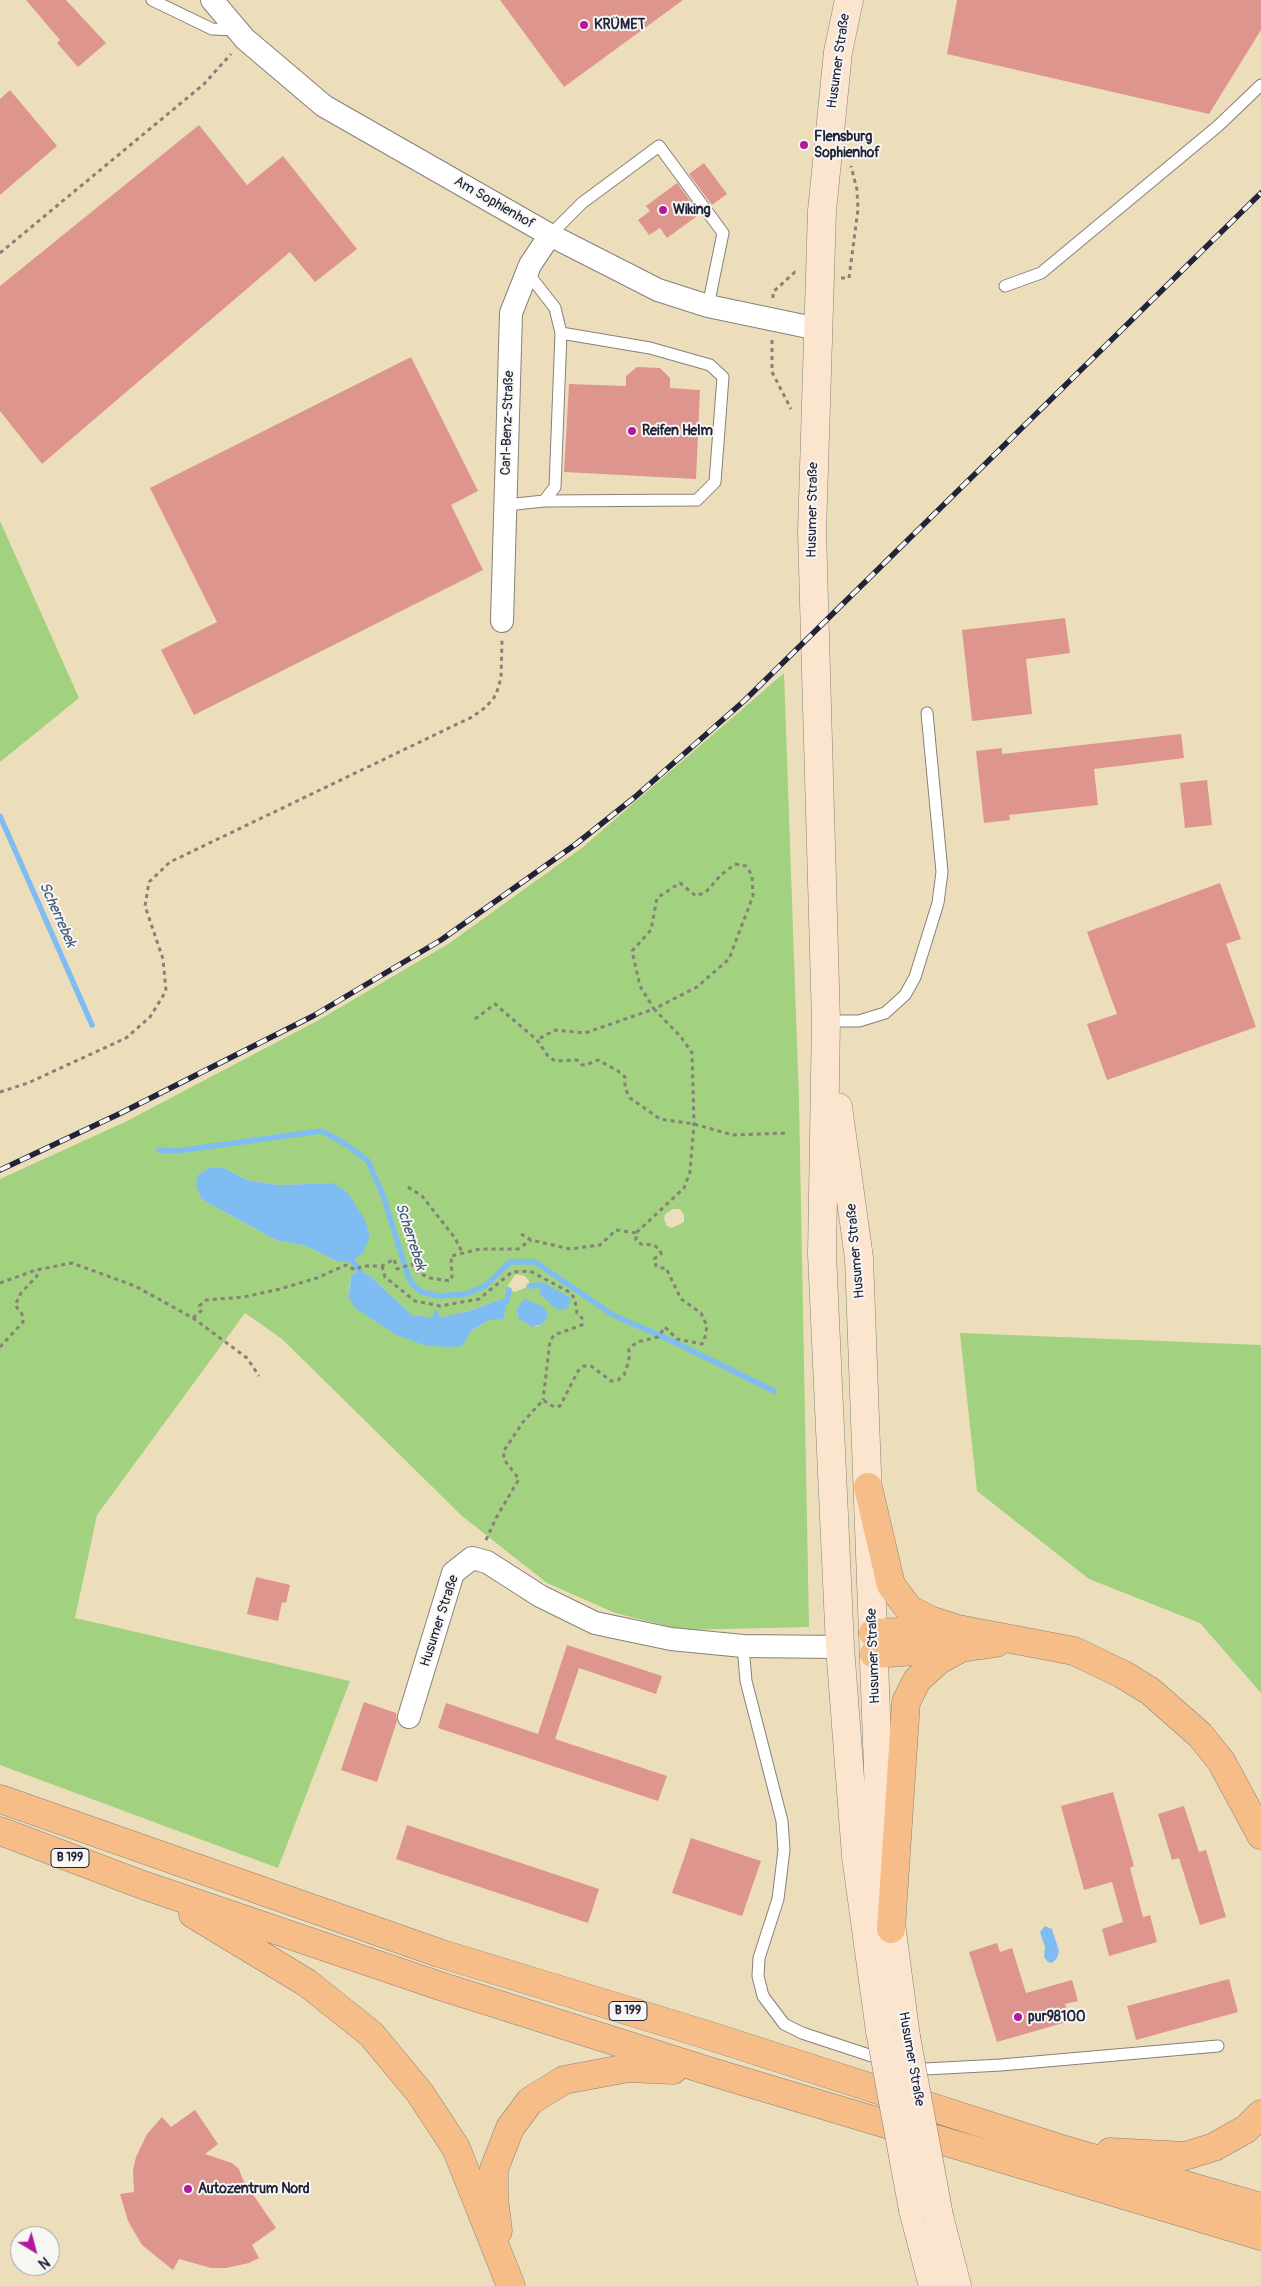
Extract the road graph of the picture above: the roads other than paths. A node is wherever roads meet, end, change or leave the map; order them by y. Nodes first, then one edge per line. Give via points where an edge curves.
1 (152, 0) edge
2 (212, 0) edge
3 (849, 0) edge
4 (241, 34) junction
5 (1261, 85) edge
6 (550, 235) junction
7 (527, 272) junction
8 (1005, 286) dead end
9 (708, 306) junction
10 (818, 329) junction
11 (561, 333) junction
12 (544, 501) junction
13 (506, 505) junction
14 (502, 621) road end
15 (927, 713) dead end
16 (826, 1021) junction
17 (868, 1487) junction
18 (959, 1639) junction
19 (874, 1644) junction
20 (744, 1646) junction
21 (840, 1647) junction
22 (409, 1717) dead end
23 (0, 1799) edge
24 (0, 1831) edge
25 (1261, 1835) edge
26 (140, 1884) junction
27 (891, 1929) junction
28 (1218, 2046) dead end
29 (712, 2072) junction
30 (1261, 2114) edge
31 (1065, 2150) junction
32 (1261, 2207) edge
33 (926, 2213) junction
34 (1261, 2236) edge
35 (511, 2286) edge
36 (933, 2286) edge
37 (957, 2286) edge

1 - 4 lane via 212,29
2 - 4 street, Am Sophienhof
3 - 10 main road, Husumer Straße via 838,52 822,211
4 - 6 street, Am Sophienhof via 324,106
5 - 8 lane via 1218,126 1041,273
6 - 7 street, Carl-Benz-Straße
6 - 9 street, Am Sophienhof via 658,290
6 - 9 lane via 582,203 659,146 723,233
7 - 11 lane via 554,308
7 - 13 street, Carl-Benz-Straße via 511,313
9 - 10 street, Am Sophienhof
10 - 16 main road, Husumer Straße via 812,532
11 - 12 lane via 555,487
11 - 12 lane via 650,348 710,365 723,377 715,482 697,500
12 - 13 lane
13 - 14 street, Carl-Benz-Straße
15 - 16 lane via 942,872 938,903 915,978 905,995 885,1013 859,1021
16 - 17 main road, Husumer Straße via 859,1258
16 - 21 main road, Husumer Straße via 822,1254
17 - 18 highway via 891,1584 910,1608
17 - 19 main road, Husumer Straße
18 - 19 highway
18 - 25 highway via 1027,1641 1074,1651 1150,1691 1179,1714 1221,1761
18 - 27 highway via 917,1680 906,1702
19 - 21 main road
19 - 27 main road, Husumer Straße via 881,1849
20 - 21 street
20 - 22 street, Husumer Straße via 671,1639 595,1623 540,1596 487,1562 472,1558 453,1573
20 - 28 lane via 746,1681 782,1821 784,1850 778,1899 759,1958 758,1976 763,1996 784,2024 802,2033 889,2061 926,2069
21 - 33 main road, Husumer Straße, bridge via 856,1856 880,2031
23 - 31 highway, B 199 via 439,1953
24 - 26 highway, B 199
26 - 29 highway, B 199 via 440,1986
26 - 35 highway via 307,1984 371,2034 420,2093 456,2148
27 - 33 main road, Husumer Straße, bridge
29 - 34 highway, B 199
29 - 35 highway via 628,2068 564,2080 530,2101 510,2128 494,2169 498,2232
30 - 31 highway via 1246,2128 1214,2147 1184,2156
31 - 32 highway, B 199
33 - 36 main road, Husumer Straße
33 - 37 main road, Husumer Straße

